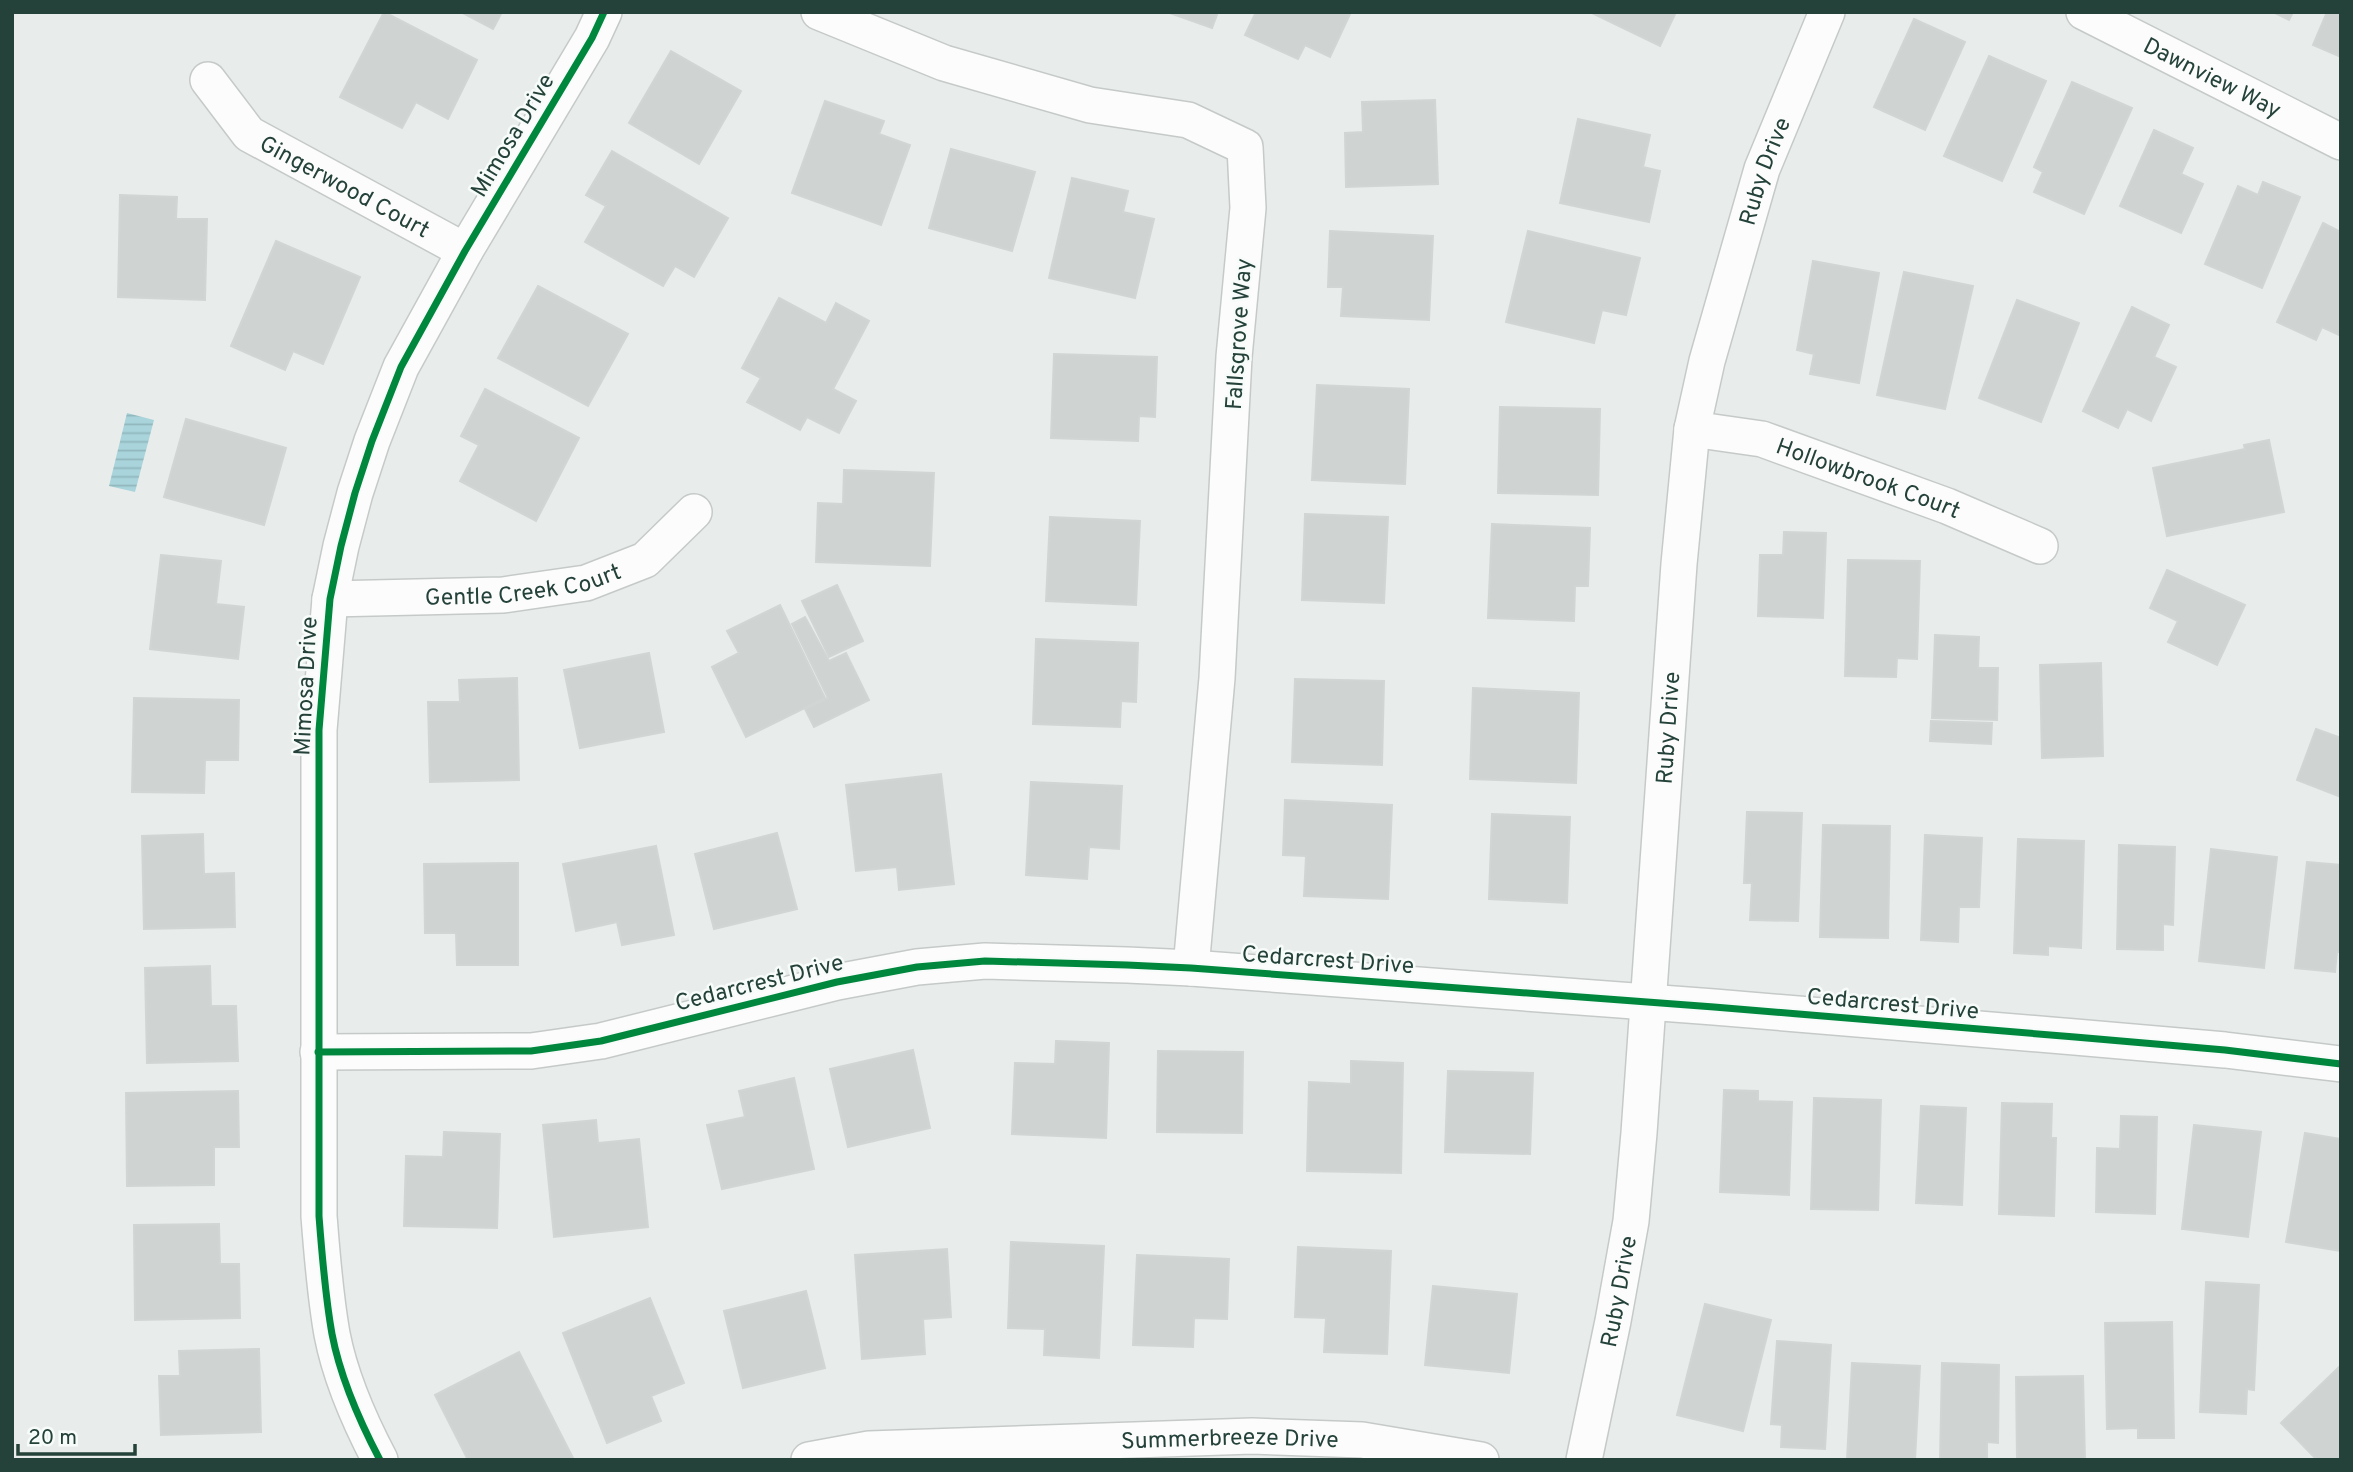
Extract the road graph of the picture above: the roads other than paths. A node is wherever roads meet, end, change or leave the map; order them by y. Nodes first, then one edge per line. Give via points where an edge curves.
1 (604, 12) edge
2 (819, 12) edge
3 (1827, 12) edge
4 (2084, 12) edge
5 (208, 80) dead end
6 (2341, 142) edge
7 (465, 251) junction
8 (1692, 429) junction
9 (694, 512) dead end
10 (2040, 546) dead end
11 (330, 599) junction
12 (1191, 968) junction
13 (1647, 1003) junction
14 (318, 1052) junction
15 (2341, 1064) edge
16 (380, 1460) edge
17 (810, 1460) edge
18 (1481, 1460) edge
19 (1584, 1460) edge

1 - 7 street, Mimosa Drive
2 - 12 street, Fallsgrove Way via 944,63 1090,105 1188,120 1245,147 1248,208 1234,357 1217,678
3 - 8 street, Ruby Drive via 1762,169 1710,348
4 - 6 street, Dawnview Way
5 - 7 street, Gingerwood Court via 249,134
7 - 11 street, Mimosa Drive via 401,367 372,441
8 - 10 street, Hollowbrook Court via 1762,439 1948,506
8 - 13 street, Ruby Drive
9 - 11 street, Gentle Creek Court via 645,560 586,583 503,595
11 - 14 street, Mimosa Drive via 319,730
12 - 13 street, Cedarcrest Drive
12 - 14 street, Cedarcrest Drive via 985,961 917,967 590,1043 531,1051
13 - 15 street, Cedarcrest Drive via 2184,1046
13 - 19 street, Ruby Drive via 1631,1221
14 - 16 street, Mimosa Drive via 323,1272 333,1337
17 - 18 street, Summerbreeze Drive via 869,1449 1252,1436 1362,1440

